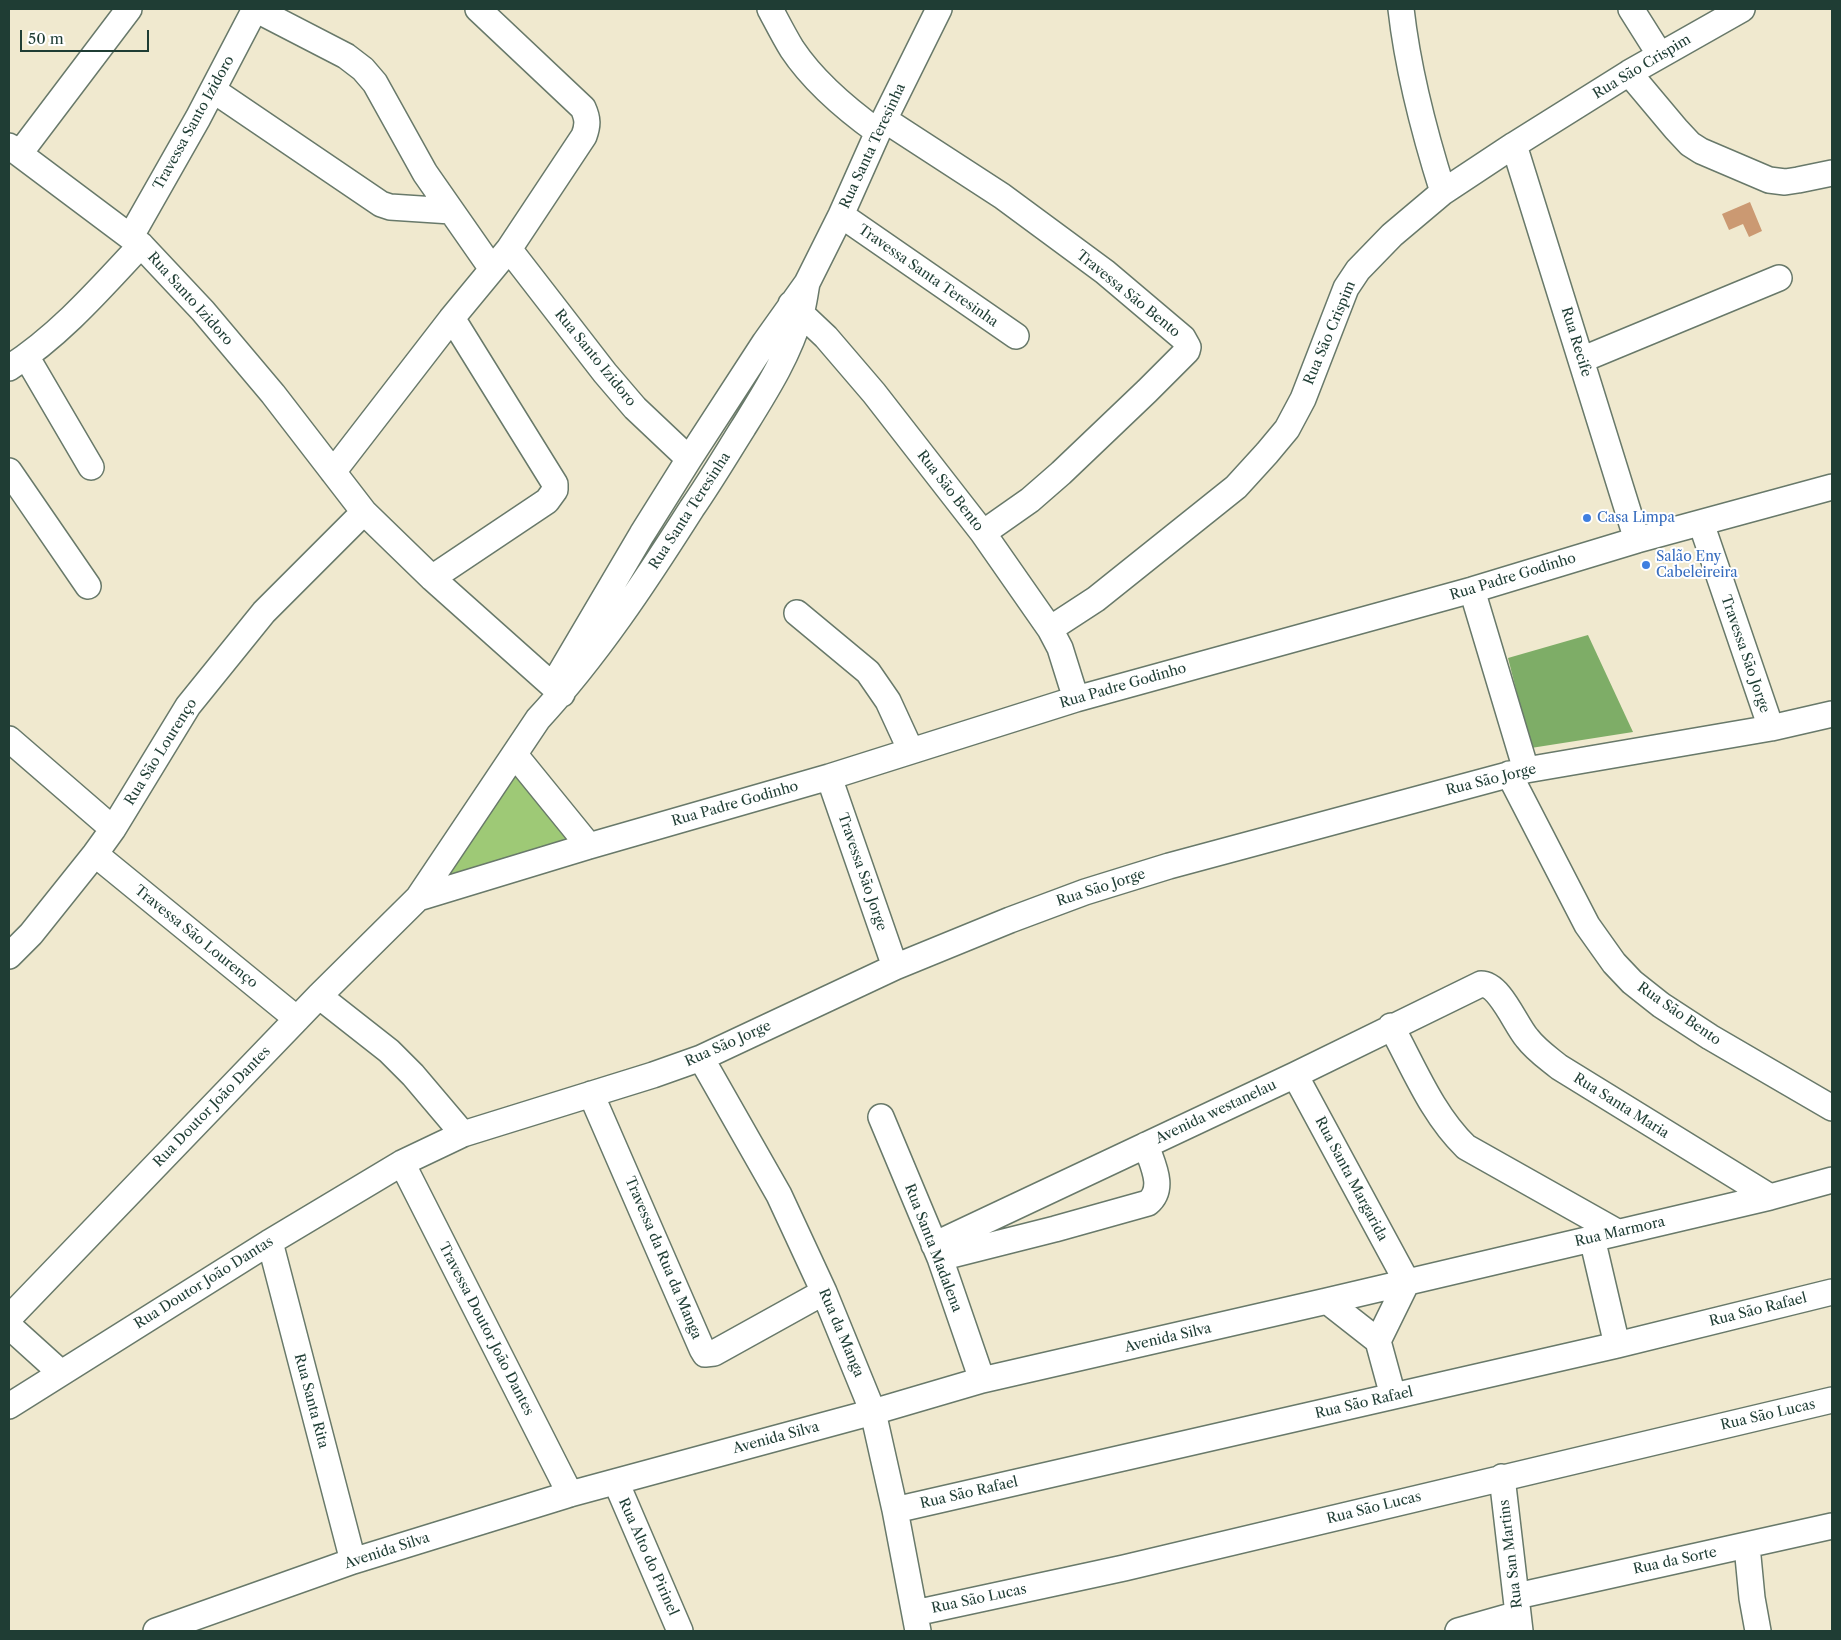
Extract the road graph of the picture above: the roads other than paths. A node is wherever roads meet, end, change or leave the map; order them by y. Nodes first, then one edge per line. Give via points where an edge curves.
1 (129, 9) edge
2 (255, 9) edge
3 (478, 9) edge
4 (770, 9) edge
5 (939, 9) edge
6 (1401, 9) edge
7 (1631, 9) edge
8 (1742, 9) edge
9 (1660, 55) junction
10 (1629, 73) junction
11 (213, 90) junction
12 (881, 126) junction
13 (1514, 145) junction
14 (14, 150) edge
15 (1832, 173) edge
16 (1443, 192) junction
17 (451, 212) junction
18 (841, 215) junction
19 (136, 241) junction
20 (509, 249) junction
21 (492, 269) junction
22 (1779, 278) dead end
23 (796, 308) junction
24 (452, 318) junction
25 (1016, 336) dead end
26 (1581, 360) junction
27 (18, 362) edge
28 (689, 459) junction
29 (90, 467) dead end
30 (9, 471) edge
31 (333, 472) junction
32 (1832, 487) edge
33 (364, 512) junction
34 (1700, 523) junction
35 (983, 534) junction
36 (1637, 540) junction
37 (432, 578) junction
38 (88, 586) dead end
39 (1472, 590) junction
40 (797, 613) dead end
41 (1050, 629) junction
42 (557, 690) junction
43 (1076, 699) junction
44 (1832, 714) edge
45 (1771, 728) junction
46 (9, 739) edge
47 (911, 751) junction
48 (515, 755) junction
49 (1517, 772) junction
50 (829, 777) junction
51 (113, 829) junction
52 (589, 846) junction
53 (95, 854) junction
54 (418, 898) junction
55 (9, 956) edge
56 (895, 967) junction
57 (1496, 990) joint
58 (319, 996) junction
59 (297, 1019) junction
60 (1391, 1026) junction
61 (701, 1058) junction
62 (1295, 1075) junction
63 (591, 1094) junction
64 (1832, 1108) edge
65 (881, 1117) dead end
66 (463, 1134) junction
67 (1146, 1145) junction
68 (402, 1163) junction
69 (1832, 1180) edge
70 (1770, 1197) junction
71 (1617, 1232) junction
72 (1592, 1238) junction
73 (270, 1242) junction
74 (937, 1252) junction
75 (1407, 1282) junction
76 (824, 1292) junction
77 (1832, 1292) edge
78 (1327, 1301) junction
79 (9, 1318) edge
80 (9, 1326) edge
81 (1378, 1341) junction
82 (1617, 1345) junction
83 (61, 1373) junction
84 (982, 1380) junction
85 (1393, 1396) junction
86 (1832, 1400) edge
87 (9, 1406) edge
88 (873, 1412) junction
89 (1502, 1477) junction
90 (616, 1482) junction
91 (570, 1494) junction
92 (895, 1510) junction
93 (1832, 1526) edge
94 (1747, 1546) junction
95 (353, 1561) junction
96 (1518, 1614) edge
97 (916, 1622) edge
98 (156, 1631) edge
99 (680, 1631) edge
100 (1458, 1631) edge
101 (1758, 1631) edge

1 - 14 street, Rua Santo Izidoro
2 - 11 street, Travessa Santo Izidoro
2 - 17 street via 346,56 363,69 375,83 425,173
3 - 20 street via 583,108 587,117 584,136
4 - 12 street via 793,50 812,72 849,110
5 - 12 street, Rua Santa Teresinha
6 - 16 street via 1424,131
7 - 9 street
8 - 9 street, Rua São Crispim
9 - 10 street, Rua São Crispim
10 - 13 street, Rua São Crispim
10 - 15 street via 1676,129 1700,151 1769,180 1785,182
11 - 17 street via 381,204 390,208
11 - 19 street, Travessa Santo Izidoro
12 - 18 street, Rua Santa Teresinha
12 - 35 street, Travessa São Bento via 1002,196 1104,272 1183,338 1188,347 1147,392 1062,473
13 - 16 street, Rua São Crispim
13 - 26 street, Rua Recife
14 - 19 street, Rua Santo Izidoro
16 - 41 street, Rua São Crispim via 1358,270 1346,288 1302,399 1287,429 1267,453 1236,487 1096,599
17 - 21 street
18 - 23 street, Rua Santa Teresinha
18 - 25 street, Travessa Santa Teresinha
19 - 27 street, Travessa Santo Izidoro via 72,318
19 - 31 street, Rua Santo Izidoro via 203,311 261,379
20 - 21 street
20 - 28 street, Rua Santo Izidoro via 635,408
21 - 24 street
22 - 26 street
23 - 28 street, Rua Santa Teresinha
23 - 35 street, Rua São Bento via 874,393
23 - 42 street, Rua Santa Teresinha via 786,354 769,388 641,587 598,647
24 - 31 street
24 - 37 street via 555,484 555,490 547,501
26 - 36 street, Rua Recife
27 - 29 street
28 - 42 street, Rua Santa Teresinha via 612,583
30 - 38 street
31 - 33 street, Rua Santo Izidoro
32 - 34 street, Rua Padre Godinho
33 - 37 street, Rua Santo Izidoro
33 - 51 street, Rua São Lourenço via 264,612 188,706
34 - 36 street, Rua Padre Godinho
34 - 45 street, Travessa São Jorge
35 - 41 street, Rua São Bento
36 - 39 street, Rua Padre Godinho
37 - 42 street, Rua Santo Izidoro
39 - 43 street, Rua Padre Godinho
39 - 49 street
40 - 47 street via 868,672 888,701
41 - 43 street, Rua São Bento via 1060,648
42 - 48 street, Rua Santa Teresinha
43 - 47 street, Rua Padre Godinho
44 - 45 street, Rua São Jorge
45 - 49 street, Rua São Jorge
46 - 51 street
47 - 50 street, Rua Padre Godinho
48 - 52 street
48 - 54 street, Rua Santa Teresinha
49 - 56 street, Rua São Jorge via 1169,866 1085,892
49 - 64 street, Rua São Bento via 1587,925 1614,963 1661,1005 1710,1038
50 - 52 street, Rua Padre Godinho
50 - 56 street, Travessa São Jorge
51 - 53 street, Rua São Lourenço
52 - 54 street, Rua Padre Godinho
53 - 55 street, Rua São Lourenço via 31,934
53 - 59 street, Travessa São Lourenço
54 - 58 street, Rua Doutor João Dantes
56 - 61 street, Rua São Jorge
57 - 60 street, Avenida westanelau via 1481,984
57 - 70 street, Rua Santa Maria via 1541,1054
58 - 59 street, Rua Doutor João Dantes
58 - 66 street via 389,1051
59 - 79 street, Rua Doutor João Dantes
60 - 62 street, Avenida westanelau
60 - 71 street via 1440,1118 1466,1147
61 - 63 street, Rua São Jorge
61 - 76 street, Rua da Manga via 779,1195
62 - 67 street, Avenida westanelau
62 - 75 street, Rua Santa Margarida
63 - 66 street, Rua São Jorge
63 - 76 street, Travessa da Rua da Manga via 705,1354 714,1353
65 - 74 street, Rua Santa Madalena
66 - 68 street, Rua São Jorge
67 - 74 street, Avenida westanelau
67 - 74 street via 1158,1182 1154,1198 1148,1202 1055,1229
68 - 73 street, Rua Doutor João Dantas
68 - 91 street, Travessa Doutor João Dantes
69 - 70 street, Rua Marmora
70 - 71 street, Rua Marmora
71 - 72 street, Rua Marmora
72 - 75 street, Rua Marmora
72 - 82 street
73 - 83 street, Rua Doutor João Dantas
73 - 95 street, Rua Santa Rita
74 - 84 street, Rua Santa Madalena
75 - 78 street, Avenida Silva
75 - 81 street
76 - 88 street, Rua da Manga
77 - 82 street, Rua São Rafael
78 - 81 street
78 - 84 street, Avenida Silva
80 - 83 street
81 - 85 street
82 - 85 street, Rua São Rafael
83 - 87 street, Rua Doutor João Dantas
84 - 88 street, Avenida Silva
85 - 92 street, Rua São Rafael
86 - 89 street, Rua São Lucas
88 - 90 street, Avenida Silva
88 - 92 street, Rua da Manga
89 - 96 street, Rua San Martins
89 - 97 street, Rua São Lucas
90 - 91 street, Avenida Silva
90 - 99 street, Rua Alto do Pirinel
91 - 95 street, Avenida Silva
92 - 97 street, Rua da Manga
93 - 94 street, Rua da Sorte
94 - 96 street, Rua da Sorte
94 - 101 street
95 - 98 street, Avenida Silva
96 - 100 street, Rua da Sorte

